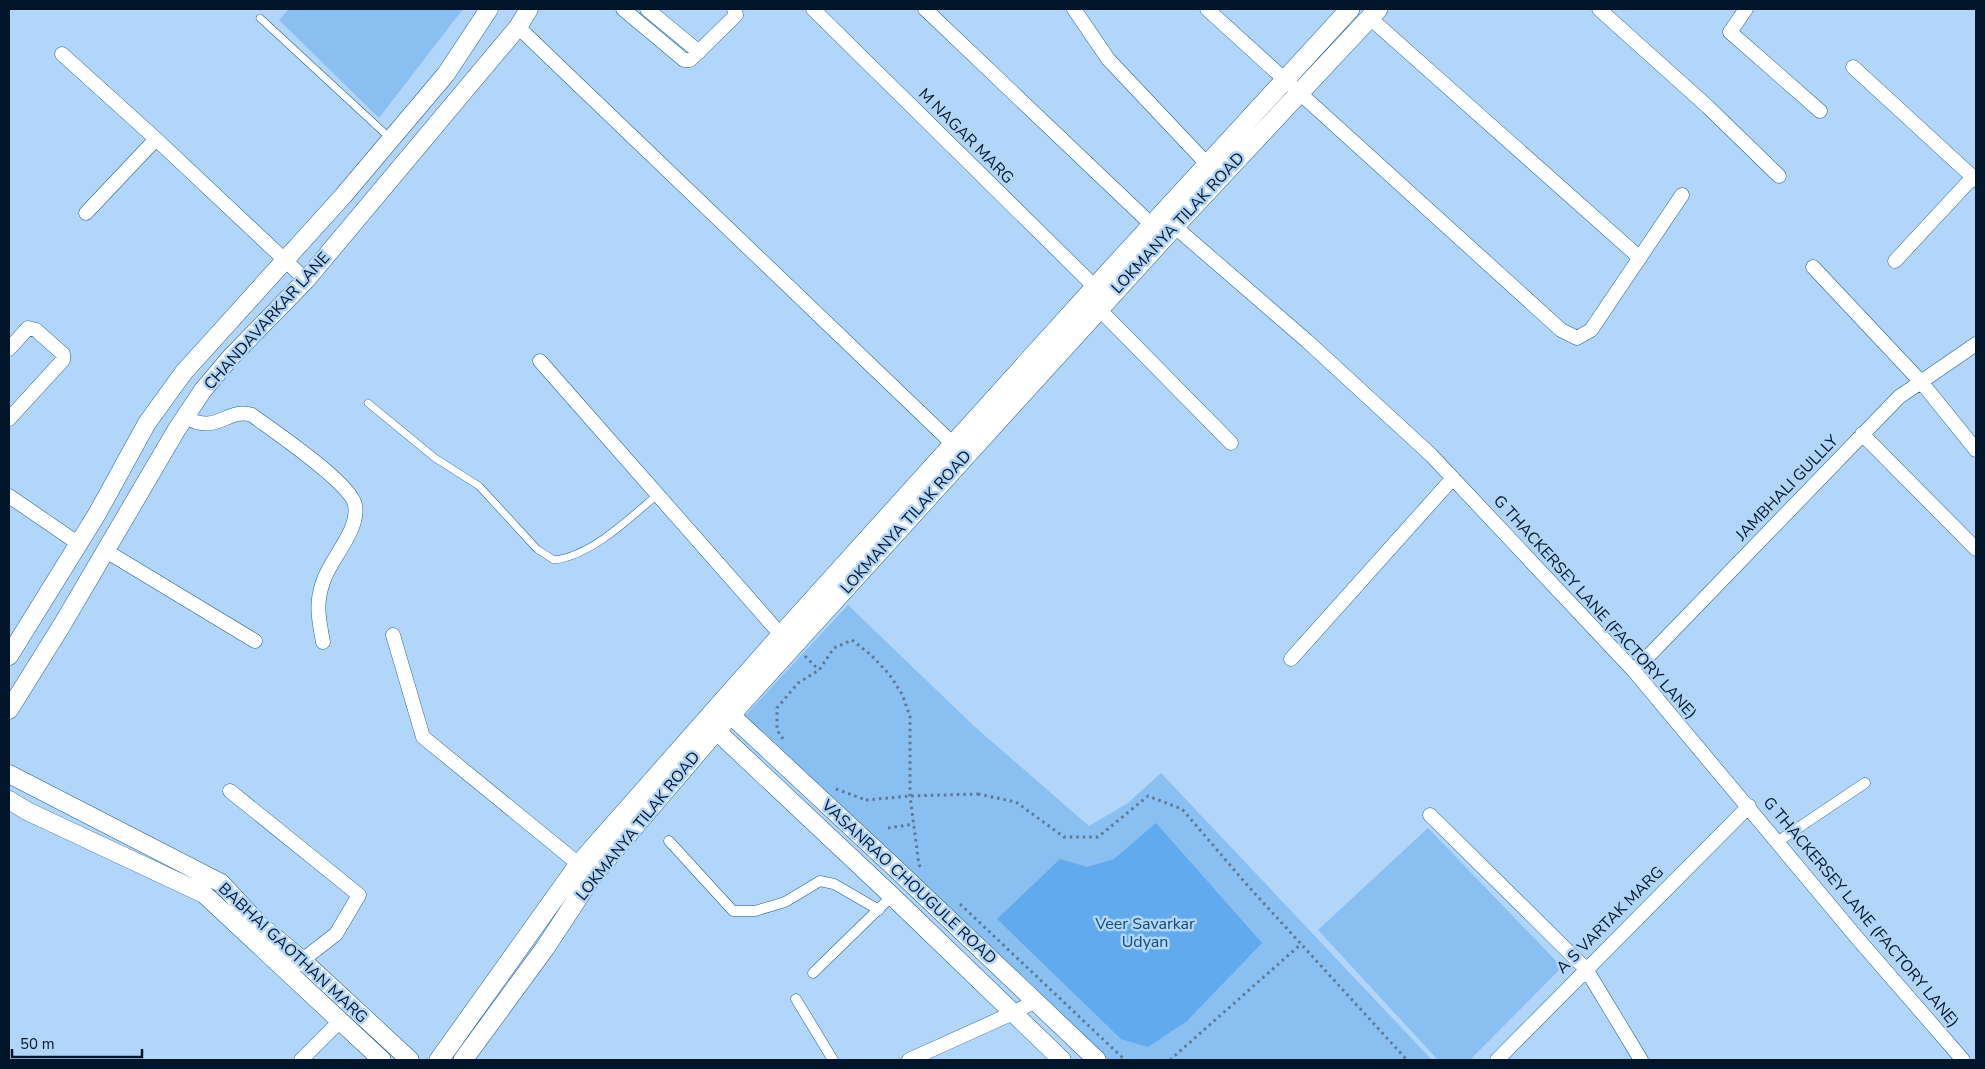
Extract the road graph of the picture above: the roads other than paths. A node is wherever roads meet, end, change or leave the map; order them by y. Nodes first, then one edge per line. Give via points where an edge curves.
1 (489, 9) edge
2 (529, 9) edge
3 (623, 9) edge
4 (647, 9) edge
5 (734, 9) edge
6 (813, 9) edge
7 (925, 9) edge
8 (1074, 9) edge
9 (1207, 9) edge
10 (1350, 9) edge
11 (1599, 9) edge
12 (1746, 9) edge
13 (1374, 13) edge
14 (260, 18) dead end
15 (518, 27) junction
16 (699, 52) junction
17 (62, 54) dead end
18 (1852, 67) dead end
19 (1284, 80) junction
20 (1298, 93) junction
21 (1820, 111) dead end
22 (156, 139) junction
23 (391, 139) junction
24 (1208, 166) junction
25 (1779, 176) dead end
26 (1975, 179) edge
27 (1682, 195) dead end
28 (86, 213) dead end
29 (1163, 222) junction
30 (1640, 258) junction
31 (285, 260) junction
32 (1895, 261) dead end
33 (1812, 268) dead end
34 (306, 280) junction
35 (1095, 287) junction
36 (1099, 309) junction
37 (1976, 344) edge
38 (9, 349) edge
39 (540, 361) dead end
40 (1922, 383) junction
41 (368, 403) dead end
42 (185, 417) junction
43 (9, 419) edge
44 (1862, 434) junction
45 (1231, 443) dead end
46 (954, 445) junction
47 (1976, 450) edge
48 (1452, 478) junction
49 (658, 494) junction
50 (9, 496) edge
51 (79, 544) junction
52 (1976, 549) edge
53 (106, 551) junction
54 (393, 635) dead end
55 (780, 635) junction
56 (255, 640) dead end
57 (323, 642) dead end
58 (9, 656) edge
59 (1291, 659) dead end
60 (1634, 671) junction
61 (9, 710) edge
62 (725, 710) junction
63 (711, 726) junction
64 (9, 774) edge
65 (1865, 783) dead end
66 (230, 791) dead end
67 (9, 800) edge
68 (1749, 806) junction
69 (1430, 816) dead end
70 (669, 841) dead end
71 (1777, 842) junction
72 (586, 870) junction
73 (892, 896) junction
74 (879, 910) junction
75 (302, 960) junction
76 (1586, 969) junction
77 (287, 972) junction
78 (813, 973) dead end
79 (796, 999) dead end
80 (1035, 1001) junction
81 (1014, 1013) junction
82 (340, 1021) junction
83 (301, 1060) edge
84 (382, 1060) edge
85 (410, 1060) edge
86 (439, 1060) edge
87 (463, 1060) edge
88 (833, 1060) edge
89 (909, 1060) edge
90 (1062, 1060) edge
91 (1097, 1060) edge
92 (1497, 1060) edge
93 (1641, 1060) edge
94 (1963, 1060) edge

1 - 23 street, CHANDAVARKAR LANE via 446,74
2 - 15 street, CHANDAVARKAR LANE
3 - 16 street via 684,60 690,60
4 - 16 street
5 - 16 street via 736,15 732,20
6 - 35 street, M NAGAR MARG
7 - 29 street, G THACKERSEY LANE (FACTORY LANE)
8 - 24 street via 1108,59
9 - 19 street
10 - 19 main road, LOKMANYA TILAK ROAD
11 - 25 street
12 - 21 street via 1730,32
13 - 20 main road, LOKMANYA TILAK ROAD
13 - 30 street
14 - 23 lane
15 - 34 street, CHANDAVARKAR LANE
15 - 46 street
17 - 22 street
18 - 26 street
19 - 20 street
19 - 24 main road, LOKMANYA TILAK ROAD
20 - 29 main road, LOKMANYA TILAK ROAD
20 - 30 street via 1561,330 1577,338 1591,330
22 - 28 street
22 - 31 street
23 - 31 street, CHANDAVARKAR LANE
24 - 29 main road, LOKMANYA TILAK ROAD
26 - 32 street
27 - 30 street
29 - 35 main road, LOKMANYA TILAK ROAD
29 - 36 main road, LOKMANYA TILAK ROAD
29 - 48 street, G THACKERSEY LANE (FACTORY LANE) via 1307,340
31 - 34 street
31 - 51 street, CHANDAVARKAR LANE via 184,372 148,423
33 - 40 street
34 - 42 street, CHANDAVARKAR LANE via 231,357
35 - 46 main road, LOKMANYA TILAK ROAD
36 - 45 street
36 - 62 main road, LOKMANYA TILAK ROAD
37 - 40 street, JAMBHALI GULLLY
38 - 43 street via 28,328 36,330 63,354 63,360
39 - 49 street
40 - 44 street, JAMBHALI GULLLY via 1899,397
40 - 47 street
41 - 49 lane via 435,458 479,486 537,550 554,560 567,559 610,534
42 - 53 street, CHANDAVARKAR LANE
42 - 57 street via 195,423 209,425 245,412 252,415 347,490 355,504 355,518 323,580 317,608
44 - 52 street
44 - 60 street, JAMBHALI GULLLY
46 - 55 main road, LOKMANYA TILAK ROAD
48 - 59 street
48 - 60 street, G THACKERSEY LANE (FACTORY LANE)
49 - 55 street
50 - 51 street
51 - 58 street, CHANDAVARKAR LANE
53 - 56 street
53 - 61 street, CHANDAVARKAR LANE
54 - 72 street via 423,737
55 - 62 main road, LOKMANYA TILAK ROAD
60 - 68 street, G THACKERSEY LANE (FACTORY LANE)
62 - 63 main road, LOKMANYA TILAK ROAD
62 - 80 street, VASANRAO CHOUGULE ROAD
63 - 72 main road, LOKMANYA TILAK ROAD
63 - 73 street, VASANRAO CHOUGULE ROAD
64 - 75 street, BABHAI GAOTHAN MARG via 221,883 260,925
65 - 71 street
66 - 75 street via 359,895 336,934
67 - 77 street, BABHAI GAOTHAN MARG via 204,894
68 - 71 street, G THACKERSEY LANE (FACTORY LANE)
68 - 76 street, A S VARTAK MARG
69 - 76 street
70 - 74 street via 733,911 755,911 784,902 820,881 834,884
71 - 94 street, G THACKERSEY LANE (FACTORY LANE)
72 - 86 main road, LOKMANYA TILAK ROAD
72 - 87 main road, LOKMANYA TILAK ROAD via 546,948
73 - 74 street
73 - 81 street, VASANRAO CHOUGULE ROAD
74 - 78 street
75 - 77 street
75 - 85 street, BABHAI GAOTHAN MARG
76 - 92 street, A S VARTAK MARG
76 - 93 street
77 - 82 street, BABHAI GAOTHAN MARG
79 - 88 street
80 - 81 street
80 - 91 street, VASANRAO CHOUGULE ROAD
81 - 89 street
81 - 90 street, VASANRAO CHOUGULE ROAD
82 - 83 street
82 - 84 street, BABHAI GAOTHAN MARG

